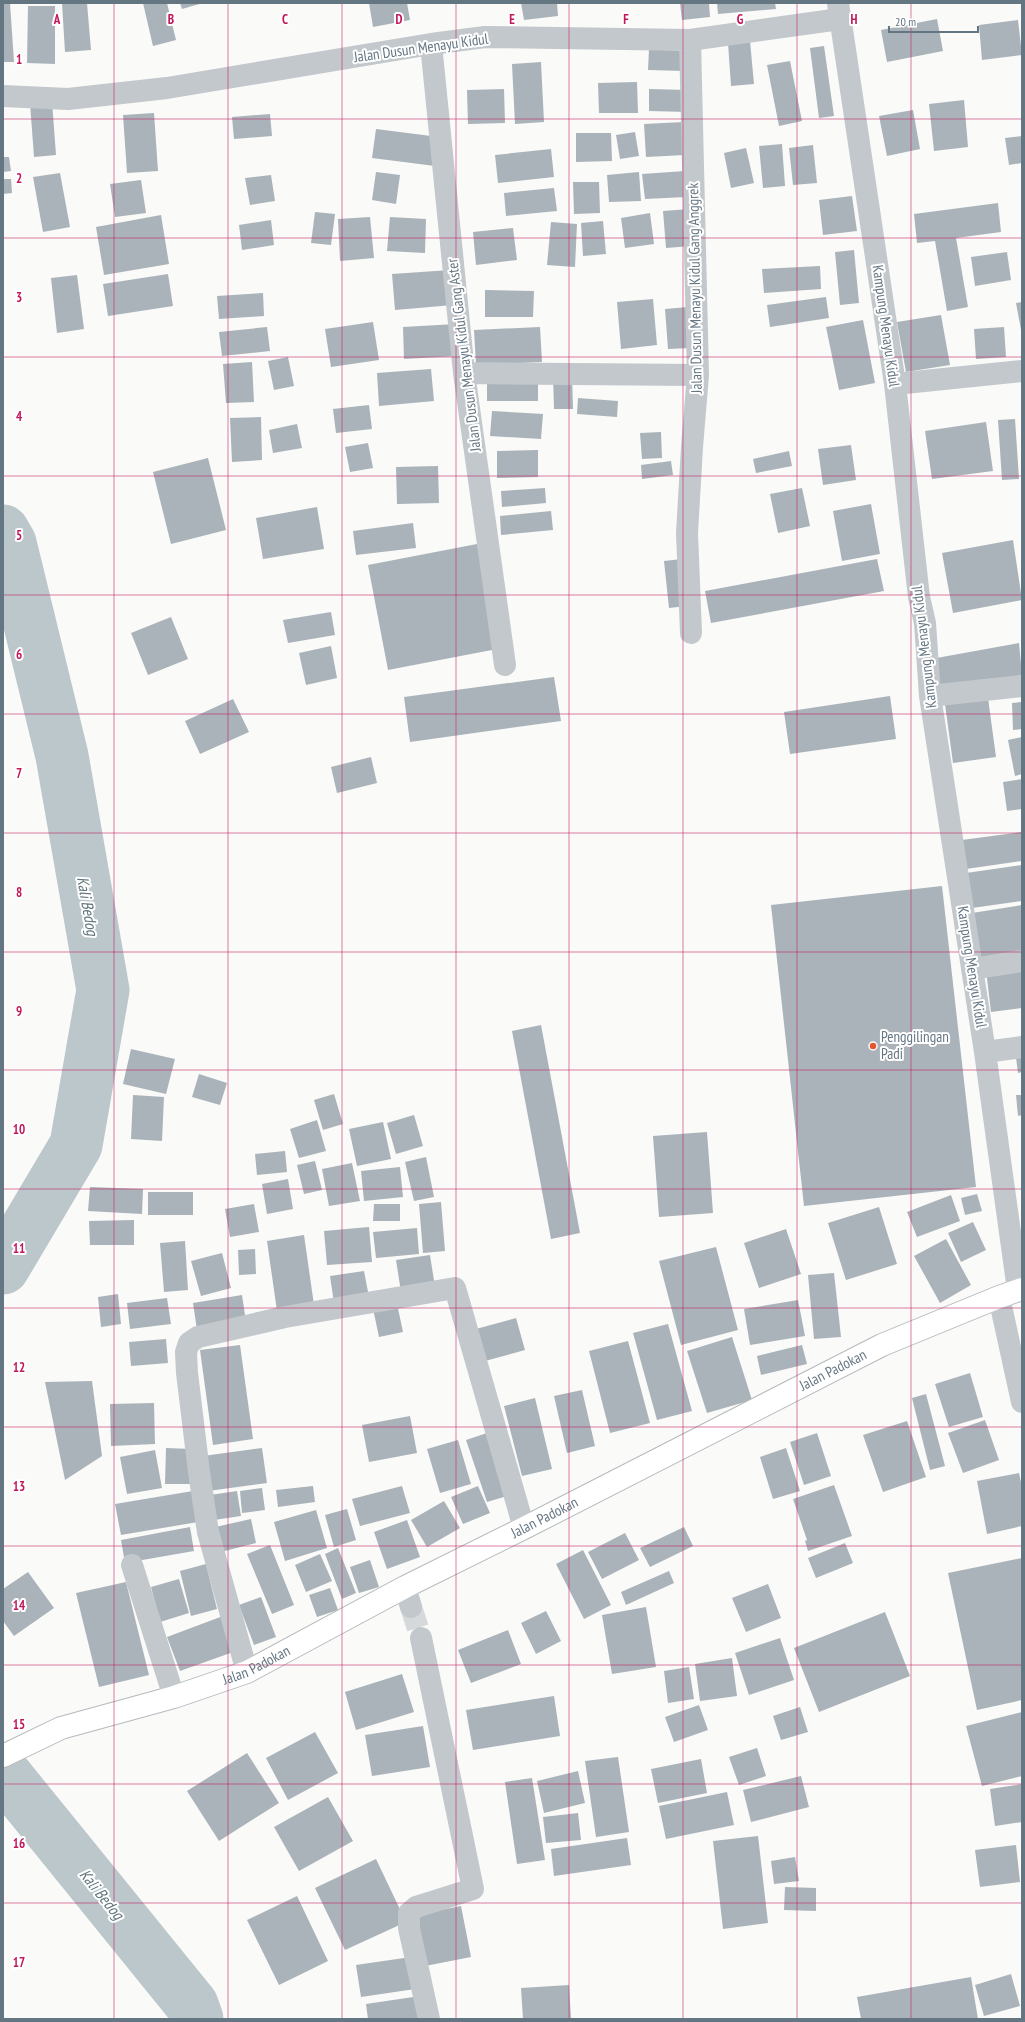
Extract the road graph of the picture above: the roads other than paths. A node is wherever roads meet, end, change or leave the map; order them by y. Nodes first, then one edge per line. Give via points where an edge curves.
1 (839, 11) edge
2 (690, 40) junction
3 (431, 44) junction
4 (3, 96) edge
5 (1022, 371) edge
6 (464, 373) junction
7 (698, 375) junction
8 (895, 384) junction
9 (691, 633) dead end
10 (506, 665) dead end
11 (1022, 686) edge
12 (930, 696) junction
13 (1022, 961) edge
14 (972, 969) junction
15 (1022, 1047) edge
16 (985, 1052) junction
17 (1013, 1292) edge
18 (1022, 1402) edge
19 (524, 1528) junction
20 (132, 1565) dead end
21 (421, 1638) tunnel mouth
22 (247, 1672) junction
23 (174, 1697) junction
24 (3, 1756) edge
25 (430, 2019) edge

1 - 2 street, Jalan Dusun Menayu Kidul
1 - 8 street, Kampung Menayu Kidul
2 - 3 street, Jalan Dusun Menayu Kidul via 485,37
2 - 7 street, Jalan Dusun Menayu Kidul Gang Anggrek
3 - 4 street, Jalan Dusun Menayu Kidul via 167,88 68,99
3 - 6 street, Jalan Dusun Menayu Kidul Gang Aster
5 - 8 street
6 - 7 street
6 - 10 street, Jalan Dusun Menayu Kidul Gang Aster
7 - 9 street, Jalan Dusun Menayu Kidul Gang Anggrek via 687,533
8 - 12 street, Kampung Menayu Kidul via 918,597 924,623
11 - 12 street
12 - 14 street, Kampung Menayu Kidul
13 - 14 street
14 - 16 street, Kampung Menayu Kidul
15 - 16 street
16 - 17 street, Kampung Menayu Kidul
17 - 18 street, Kampung Menayu Kidul
17 - 19 main road, Jalan Padokan via 882,1345
19 - 22 main road, Jalan Padokan via 408,1597
19 - 22 street via 455,1288 285,1317 198,1337 189,1343 186,1352 199,1472 208,1532
20 - 23 street
21 - 25 street via 473,1889 416,1907 409,1913 409,1928
22 - 23 main road, Jalan Padokan
23 - 24 main road, Jalan Padokan via 61,1728

